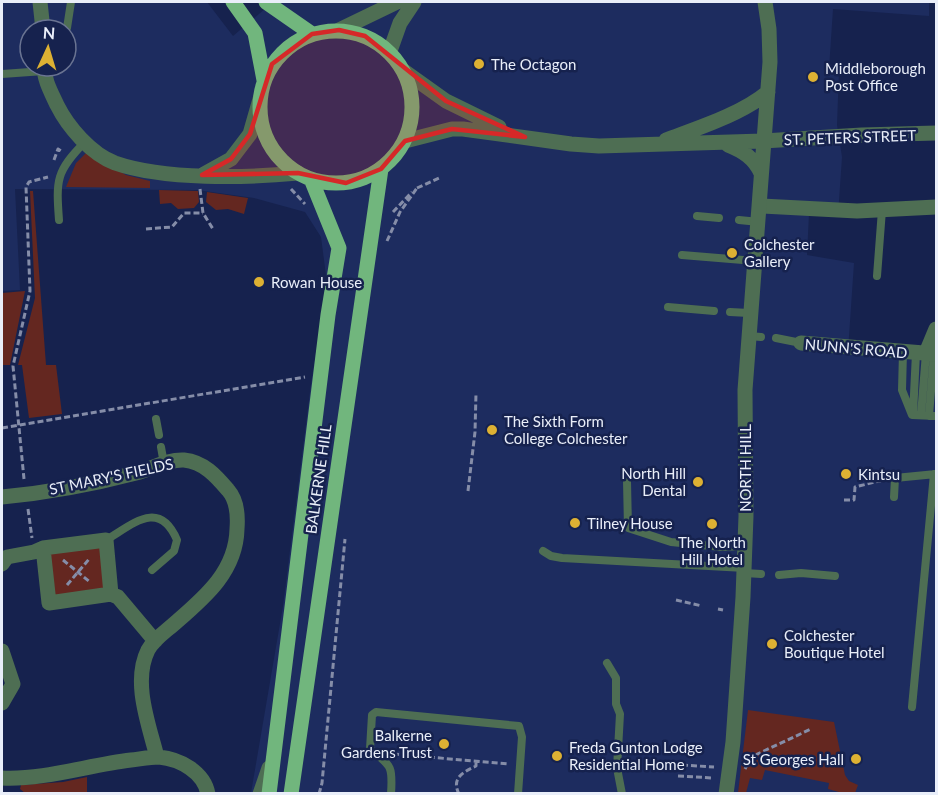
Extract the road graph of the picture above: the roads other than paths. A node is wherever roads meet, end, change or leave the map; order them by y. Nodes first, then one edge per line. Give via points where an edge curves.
1 (40, 2) edge
2 (71, 2) edge
3 (232, 2) edge
4 (266, 2) edge
5 (397, 2) edge
6 (414, 2) edge
7 (765, 2) edge
8 (42, 18) edge
9 (69, 18) edge
10 (339, 30) junction
11 (312, 34) junction
12 (390, 51) junction
13 (404, 70) junction
14 (18, 72) edge
15 (2, 74) edge
16 (45, 78) edge
17 (264, 80) junction
18 (768, 92) junction
19 (260, 99) junction
20 (936, 134) edge
21 (525, 138) junction
22 (405, 141) junction
23 (763, 141) junction
24 (85, 142) junction
25 (724, 143) junction
26 (655, 144) junction
27 (381, 169) junction
28 (760, 173) junction
29 (200, 175) junction
30 (305, 176) junction
31 (936, 207) edge
32 (882, 210) junction
33 (759, 214) junction
34 (697, 216) dead end
35 (718, 218) dead end
36 (59, 220) dead end
37 (739, 220) dead end
38 (682, 255) dead end
39 (755, 261) junction
40 (877, 276) dead end
41 (668, 307) dead end
42 (714, 311) dead end
43 (730, 312) dead end
44 (749, 313) junction
45 (936, 329) edge
46 (776, 338) dead end
47 (801, 343) joint
48 (923, 353) edge
49 (925, 416) edge
50 (156, 419) dead end
51 (159, 435) dead end
52 (161, 447) dead end
53 (164, 464) junction
54 (935, 474) edge
55 (627, 481) dead end
56 (894, 496) dead end
57 (2, 497) edge
58 (105, 540) junction
59 (745, 546) junction
60 (38, 550) junction
61 (543, 551) dead end
62 (2, 564) edge
63 (152, 570) dead end
64 (745, 570) junction
65 (761, 574) dead end
66 (779, 575) dead end
67 (835, 576) dead end
68 (111, 594) junction
69 (155, 641) junction
70 (2, 651) edge
71 (607, 663) dead end
72 (2, 703) edge
73 (912, 707) dead end
74 (274, 753) junction
75 (157, 757) junction
76 (2, 778) edge
77 (208, 794) edge
78 (260, 794) edge
79 (269, 794) edge
80 (291, 794) edge
81 (391, 794) edge
82 (518, 794) edge
83 (622, 794) edge
84 (726, 794) edge

1 - 8 street
2 - 9 lane
3 - 17 main road via 255,33
4 - 11 main road
5 - 10 street
6 - 12 street via 400,23
7 - 18 street, NORTH HILL via 769,29
10 - 11 main road
10 - 12 main road via 365,36
11 - 17 main road via 284,51
12 - 13 main road
13 - 21 street via 446,101
13 - 22 main road via 413,107
14 - 15 lane
16 - 24 street via 63,118
17 - 19 main road
18 - 23 street, NORTH HILL
18 - 26 street via 722,117
19 - 29 street via 250,134 231,159
19 - 30 main road via 267,140 276,154
20 - 23 street, ST. PETERS STREET
21 - 22 street via 452,129
21 - 26 street, ST. PETERS STREET via 599,146
22 - 27 main road
23 - 25 street, ST. PETERS STREET
23 - 28 street, NORTH HILL
24 - 29 street via 113,162 153,173
24 - 36 lane via 59,177
25 - 26 street, ST. PETERS STREET
25 - 28 street via 746,153
27 - 30 main road via 346,183
27 - 80 main road, BALKERNE HILL
28 - 33 street, NORTH HILL
29 - 30 street
30 - 74 main road, BALKERNE HILL via 339,248
31 - 32 street
32 - 33 street
32 - 40 lane
33 - 37 lane
33 - 39 street, NORTH HILL
34 - 35 lane
38 - 39 lane
39 - 44 street, NORTH HILL
41 - 42 lane
43 - 44 lane
44 - 59 street, NORTH HILL via 755,337 745,390
45 - 48 street
46 - 47 lane, NUNN'S ROAD
47 - 48 street, NUNN'S ROAD
48 - 49 lane
48 - 49 lane via 902,390
50 - 51 lane
52 - 53 lane
53 - 57 street, ST MARY'S FIELDS via 135,474
53 - 69 street, ST MARY'S FIELDS via 184,460 209,469 231,493 237,540 224,575
54 - 56 lane via 895,478
54 - 73 lane
55 - 59 lane via 628,528 671,542
58 - 60 street
58 - 63 lane via 145,517 155,516 177,540 174,551
58 - 68 street
59 - 64 street, NORTH HILL
60 - 62 street via 7,557
60 - 68 street via 49,603
61 - 64 lane via 562,558
64 - 65 lane
64 - 84 street, NORTH HILL
66 - 67 lane
68 - 69 street via 118,597
69 - 75 street, ST MARY'S FIELDS via 148,650 142,682
70 - 72 street via 13,684
71 - 83 lane via 616,678 620,714 617,768
74 - 78 street
74 - 79 main road, BALKERNE HILL
75 - 76 street
75 - 77 street via 187,765 206,783
81 - 82 lane via 390,765 369,744 372,715 376,712 519,726 522,737

